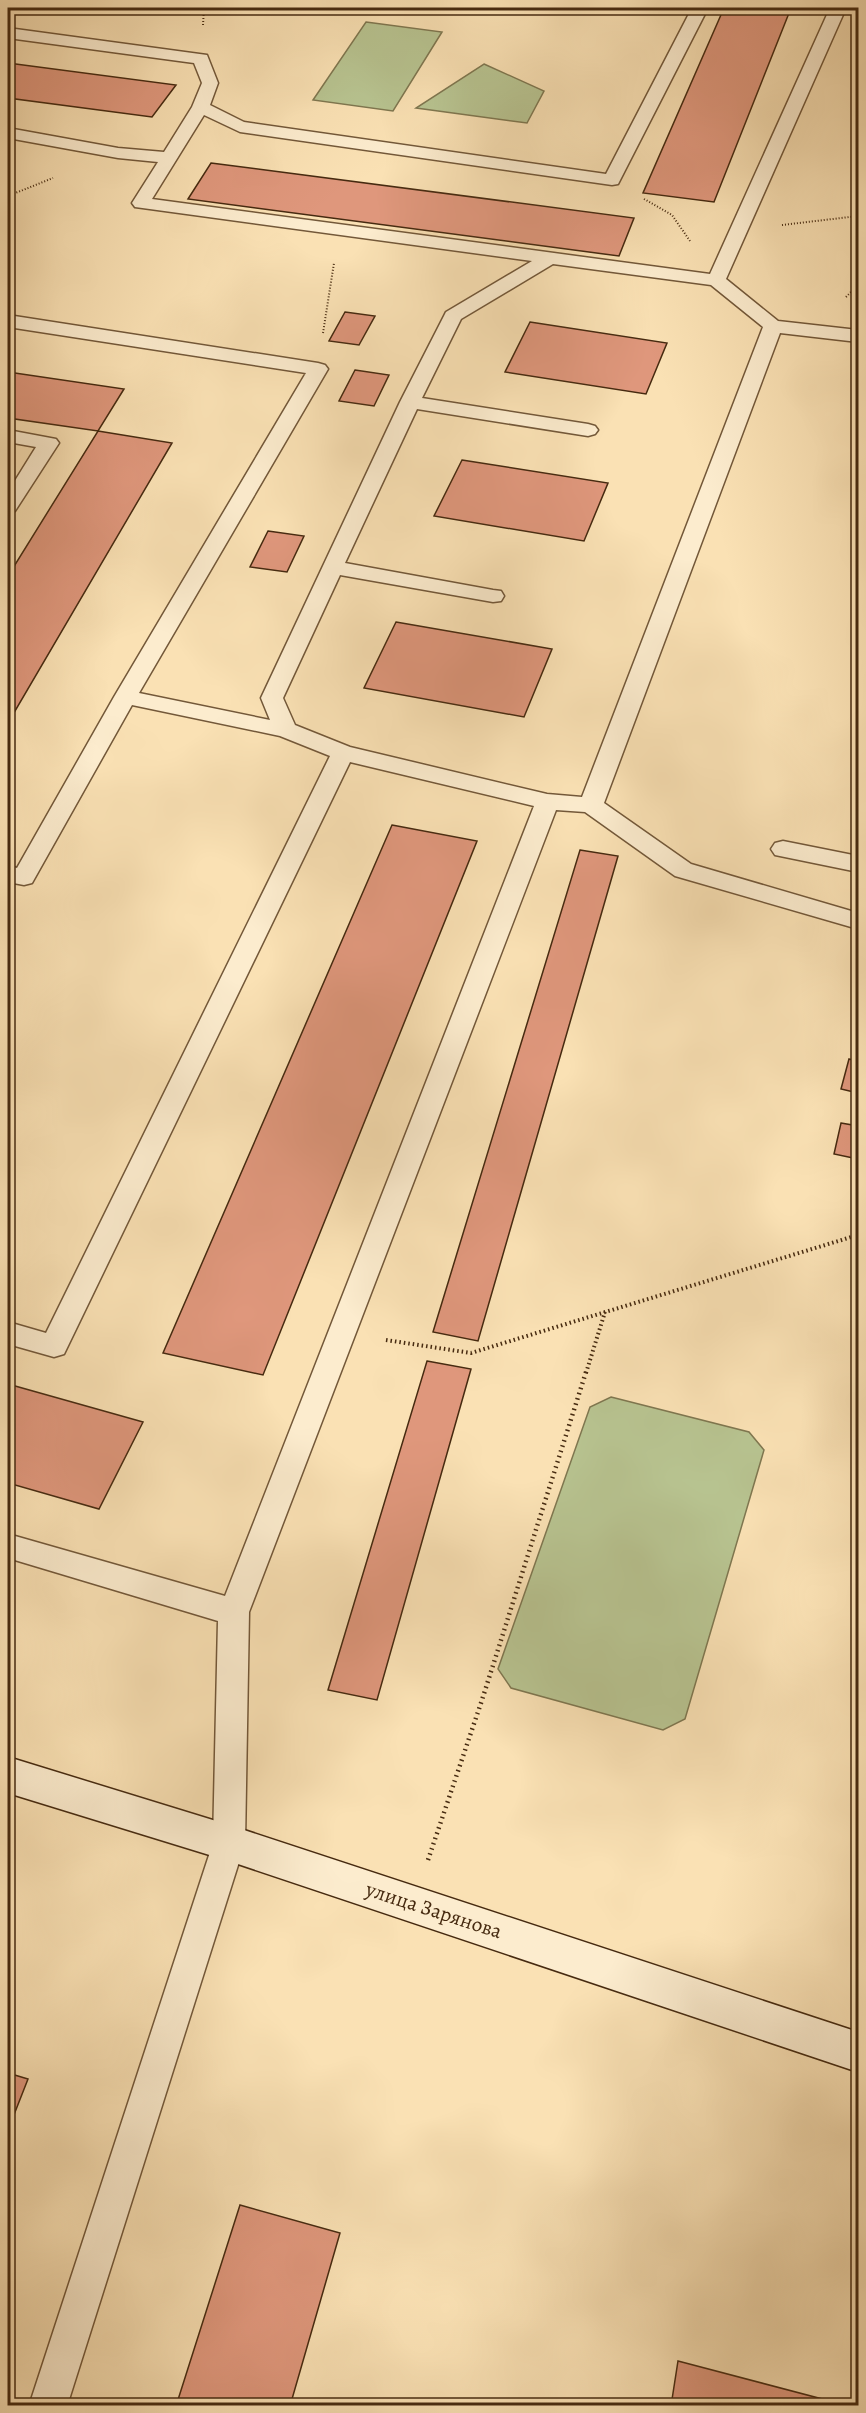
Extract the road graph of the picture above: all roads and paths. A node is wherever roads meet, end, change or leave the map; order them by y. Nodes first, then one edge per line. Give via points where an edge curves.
1 (700, 8) edge
2 (838, 8) edge
3 (8, 33) edge
4 (201, 107) junction
5 (8, 133) edge
6 (168, 158) junction
7 (612, 180) junction
8 (858, 215) edge
9 (339, 230) junction
10 (738, 230) junction
11 (550, 258) junction
12 (716, 280) junction
13 (8, 321) edge
14 (773, 326) junction
15 (815, 331) junction
16 (858, 336) edge
17 (318, 369) junction
18 (410, 402) junction
19 (588, 430) dead end
20 (8, 436) edge
21 (8, 507) edge
22 (334, 568) junction
23 (493, 596) dead end
24 (125, 698) junction
25 (286, 730) junction
26 (343, 753) junction
27 (546, 802) junction
28 (591, 805) junction
29 (783, 849) dead end
30 (858, 864) edge
31 (8, 874) edge
32 (858, 921) edge
33 (858, 1235) edge
34 (604, 1312) junction
35 (8, 1333) edge
36 (342, 1333) junction
37 (8, 1546) edge
38 (234, 1612) junction
39 (8, 1775) edge
40 (229, 1843) junction
41 (414, 1904) junction
42 (858, 2052) edge
43 (48, 2406) edge

1 - 7 lane
2 - 10 lane
3 - 4 lane via 201,58 210,83
4 - 6 lane
4 - 7 lane via 240,127
5 - 6 lane
6 - 9 lane via 141,202
7 - 12 path via 672,215
8 - 10 path
8 - 15 path via 856,287
9 - 11 lane
9 - 17 path
10 - 12 lane
11 - 12 lane
11 - 18 lane via 453,316
12 - 14 lane
13 - 17 lane
14 - 15 lane
14 - 28 lane
15 - 16 lane
17 - 24 lane
18 - 19 lane
18 - 22 lane
20 - 21 lane via 49,443
22 - 23 lane
22 - 25 lane via 272,698
24 - 25 lane
24 - 31 lane via 24,877
25 - 26 lane
26 - 27 lane
26 - 35 lane via 54,1346
27 - 28 lane
27 - 36 lane
28 - 32 lane via 683,870
29 - 30 lane
33 - 34 path
34 - 36 path via 471,1353
34 - 41 path
36 - 38 lane
37 - 38 lane
38 - 40 lane
39 - 40 street, улица Зарянова
40 - 41 street, улица Зарянова
40 - 43 lane
41 - 42 street, улица Зарянова

